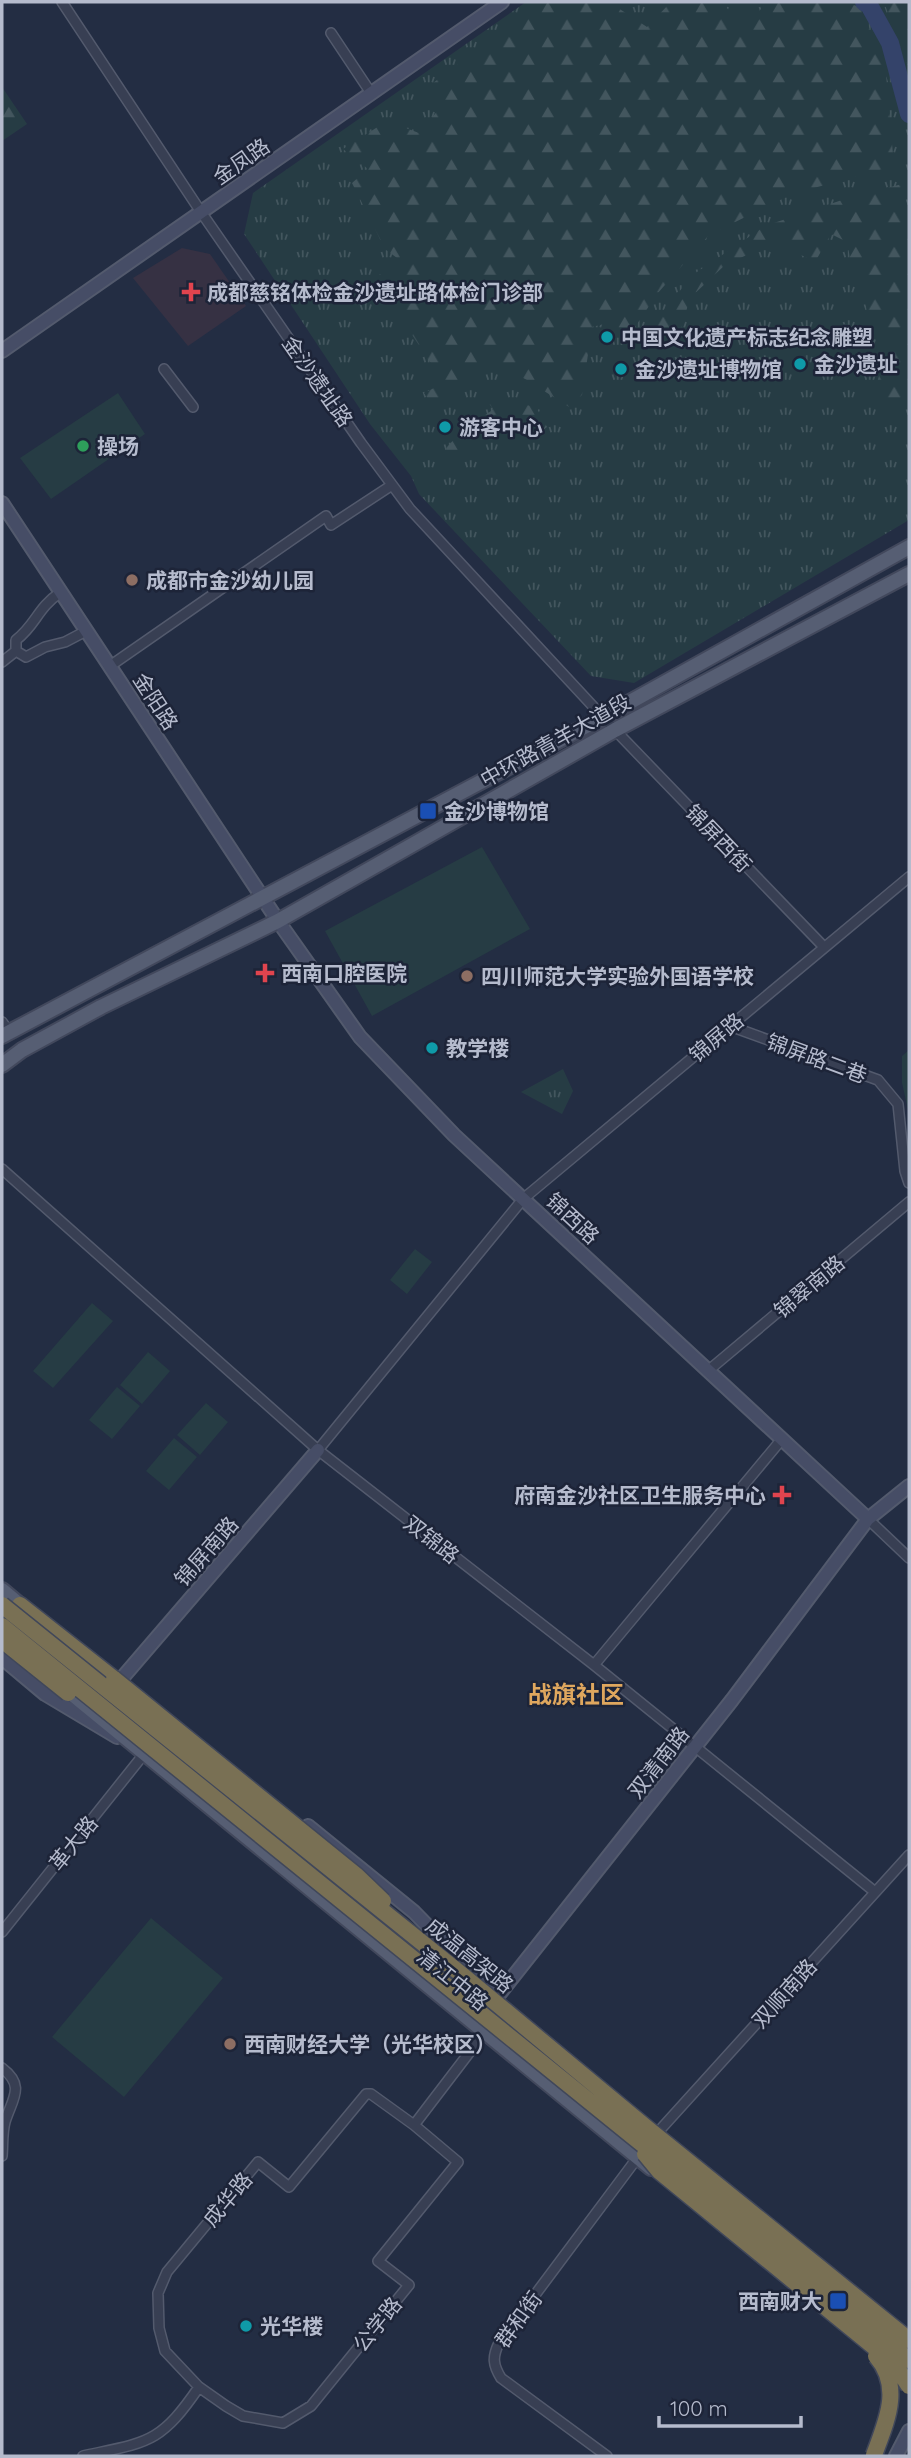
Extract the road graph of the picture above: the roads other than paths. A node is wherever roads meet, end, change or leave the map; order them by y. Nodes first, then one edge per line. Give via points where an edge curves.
1 (62, 2) edge
2 (502, 2) edge
3 (331, 33) dead end
4 (371, 93) junction
5 (201, 212) junction
6 (2, 351) edge
7 (164, 369) dead end
8 (193, 408) dead end
9 (392, 485) junction
10 (2, 503) edge
11 (909, 547) edge
12 (909, 573) edge
13 (61, 592) junction
14 (86, 631) junction
15 (16, 651) junction
16 (2, 662) edge
17 (110, 666) junction
18 (603, 717) junction
19 (615, 730) junction
20 (909, 877) edge
21 (262, 897) junction
22 (278, 921) junction
23 (824, 947) junction
24 (730, 1026) junction
25 (4, 1032) edge
26 (22, 1050) junction
27 (2, 1058) edge
28 (2, 1065) edge
29 (2, 1169) edge
30 (909, 1183) edge
31 (523, 1199) junction
32 (909, 1202) edge
33 (709, 1370) junction
34 (782, 1439) junction
35 (318, 1450) junction
36 (909, 1486) edge
37 (868, 1520) junction
38 (909, 1558) edge
39 (2, 1590) edge
40 (2, 1605) edge
41 (20, 1605) junction
42 (2, 1626) edge
43 (2, 1639) edge
44 (2, 1658) edge
45 (594, 1665) junction
46 (119, 1678) junction
47 (695, 1746) junction
48 (145, 1750) junction
49 (909, 1855) edge
50 (875, 1892) junction
51 (2, 1931) edge
52 (461, 1974) junction
53 (497, 1997) junction
54 (485, 2032) junction
55 (2, 2068) edge
56 (414, 2125) junction
57 (623, 2128) junction
58 (659, 2131) junction
59 (2, 2155) edge
60 (638, 2157) junction
61 (854, 2330) junction
62 (909, 2339) edge
63 (909, 2360) edge
64 (909, 2383) edge
65 (199, 2386) junction
66 (909, 2431) edge
67 (83, 2456) edge
68 (607, 2456) edge
69 (873, 2456) edge
70 (896, 2456) edge

1 - 5 street, 金沙遗址路
2 - 4 street, 金凤路
3 - 4 street
4 - 5 street, 金凤路
5 - 6 street, 金凤路
5 - 9 street, 金沙遗址路
7 - 8 street
9 - 17 street via 331,525 326,516
9 - 18 street, 金沙遗址路
10 - 13 street, 金阳路
11 - 18 main road, 中环路青羊大道段
12 - 19 main road, 中环路青羊大道段
13 - 14 street, 金阳路
13 - 15 street via 44,605 28,632 16,640
14 - 15 street via 26,657
14 - 17 street, 金阳路
15 - 16 street
17 - 21 street, 金阳路
18 - 19 street, 金沙遗址路
18 - 21 main road, 中环路青羊大道段
19 - 22 main road, 中环路青羊大道段
19 - 23 street, 锦屏西街
20 - 23 street, 锦屏路
21 - 22 street, 金阳路
21 - 25 main road, 中环路青羊大道段
22 - 26 main road, 中环路青羊大道段
22 - 31 street, 锦西路 via 360,1037
23 - 24 street, 锦屏路
24 - 30 street, 锦屏路二巷 via 878,1080 898,1104
24 - 31 street, 锦屏路
26 - 27 main road
26 - 28 main road, 中环路青羊大道段
29 - 35 street, 双锦路
31 - 33 street, 锦西路
31 - 35 street, 锦屏路
32 - 33 street, 锦翠南路
33 - 34 street, 锦西路
34 - 37 street, 锦西路
34 - 45 street
35 - 45 street, 双锦路
35 - 46 street, 锦屏南路
36 - 37 street, 双清南路
37 - 38 street
37 - 47 street, 双清南路
39 - 41 main road, 清江中路
40 - 52 highway, 成温高架路, bridge
41 - 46 highway
41 - 53 main road, 清江中路 via 115,1689
42 - 48 highway, 成温高架路, bridge
43 - 48 highway, bridge
44 - 48 street via 45,1694
45 - 47 street, 双锦路
46 - 52 highway, bridge via 357,1876
46 - 53 street, 清江中路 via 414,1912
47 - 50 street, 双锦路
47 - 53 street, 双清南路
48 - 51 street, 革大路
48 - 54 main road, 清江中路
48 - 57 highway, 成温高架路, bridge
49 - 50 street, 双顺南路
50 - 58 street, 双顺南路
52 - 62 highway, 成温高架路, bridge
53 - 54 street, 双清南路
53 - 58 main road, 清江中路
54 - 56 street
54 - 60 main road, 清江中路
55 - 59 street via 13,2076 16,2086 4,2125
56 - 65 street, 成华路 via 366,2094 289,2187 258,2162 167,2272 158,2293 165,2351
56 - 65 street, 公学路 via 458,2162 378,2261 408,2286 311,2406 284,2423 243,2416
57 - 61 highway, bridge via 659,2171
57 - 63 highway, 成温高架路, bridge
58 - 62 main road, 清江中路
60 - 64 main road, 清江中路
60 - 68 street, 群和街 via 493,2355 501,2378
61 - 64 highway, bridge
61 - 69 highway, bridge via 881,2361 890,2384 890,2410
65 - 67 street via 164,2431 144,2443
66 - 70 street

